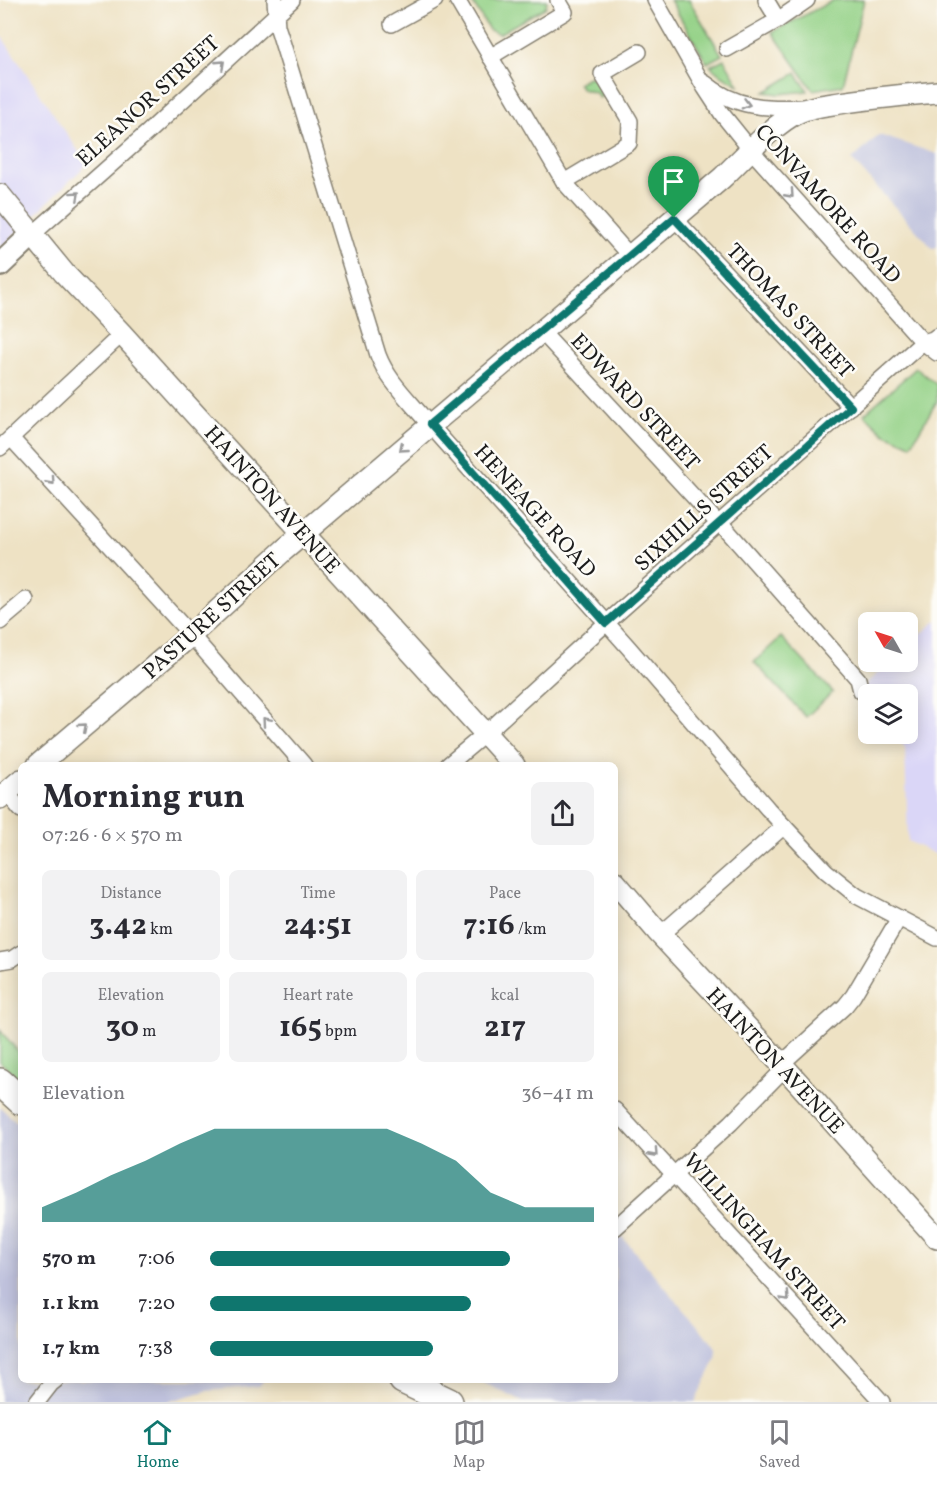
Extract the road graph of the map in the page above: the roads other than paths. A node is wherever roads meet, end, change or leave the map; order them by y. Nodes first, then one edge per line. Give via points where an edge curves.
1 (292, 0) edge
2 (435, 0) edge
3 (457, 0) edge
4 (558, 0) edge
5 (655, 0) edge
6 (766, 0) edge
7 (807, 0) edge
8 (275, 7) edge
9 (778, 20) junction
10 (392, 24) dead end
11 (727, 49) dead end
12 (639, 52) dead end
13 (490, 57) junction
14 (698, 74) junction
15 (937, 92) edge
16 (816, 107) junction
17 (751, 150) junction
18 (564, 182) junction
19 (0, 195) edge
20 (674, 218) junction
21 (33, 234) junction
22 (629, 255) junction
23 (0, 265) edge
24 (541, 331) junction
25 (123, 334) junction
26 (930, 339) edge
27 (937, 353) edge
28 (851, 407) junction
29 (430, 424) junction
30 (6, 443) edge
31 (718, 523) junction
32 (304, 534) junction
33 (26, 600) dead end
34 (0, 622) edge
35 (606, 623) junction
36 (191, 635) junction
37 (859, 684) edge
38 (486, 733) junction
39 (42, 762) edge
40 (301, 762) edge
41 (452, 762) edge
42 (511, 762) edge
43 (9, 790) edge
44 (18, 805) edge
45 (784, 826) junction
46 (618, 886) edge
47 (899, 918) junction
48 (657, 932) junction
49 (937, 938) edge
50 (18, 955) edge
51 (0, 961) edge
52 (782, 1064) junction
53 (0, 1082) edge
54 (18, 1098) edge
55 (618, 1113) edge
56 (674, 1175) junction
57 (618, 1224) edge
58 (937, 1238) edge
59 (52, 1383) edge
60 (409, 1383) edge
61 (38, 1402) edge
62 (449, 1402) edge
63 (882, 1402) edge

1 - 8 street, ELEANOR STREET
2 - 10 street
3 - 13 street
4 - 13 street via 565,12
5 - 14 street, CONVAMORE ROAD
6 - 9 street
7 - 9 street
21 -> 8 street, ELEANOR STREET via 148,132
8 - 29 street, HENEAGE ROAD via 280,35 382,366
9 - 11 street
12 - 18 street via 602,74 630,121 629,142
13 - 18 street
14 -> 16 street, CONVAMORE ROAD via 712,89 747,105 776,109
14 - 17 street, CONVAMORE ROAD via 717,107
15 - 16 main road, PASTURE STREET
16 - 17 main road, PASTURE STREET via 788,119
17 - 20 main road, PASTURE STREET
17 -> 26 street, CONVAMORE ROAD
18 - 22 street
19 - 21 main road, HAINTON AVENUE
20 - 22 main road, PASTURE STREET
20 - 28 street, THOMAS STREET
21 - 23 main road
21 - 25 main road, HAINTON AVENUE via 64,273
22 - 24 main road, PASTURE STREET
24 - 29 main road, PASTURE STREET
24 - 31 street, EDWARD STREET
25 - 30 street
25 - 32 main road, HAINTON AVENUE
26 - 27 street, CONVAMORE ROAD
26 - 28 street, SIXHILLS STREET
28 - 31 street, SIXHILLS STREET
29 -> 32 main road, PASTURE STREET
29 - 35 street, HENEAGE ROAD
30 -> 36 street
31 - 35 street, SIXHILLS STREET
31 - 37 street, EDWARD STREET
32 - 36 main road, PASTURE STREET
32 - 38 main road, HAINTON AVENUE
33 - 34 street
35 - 38 street, SIXHILLS STREET
35 - 45 street, HENEAGE ROAD
39 -> 36 main road, PASTURE STREET
40 -> 36 street
38 - 41 street, SIXHILLS STREET
38 - 42 main road, HAINTON AVENUE
43 - 44 street
45 - 47 street, HENEAGE ROAD via 826,871 857,896
45 - 48 street via 668,928
46 - 48 main road, HAINTON AVENUE
47 - 49 street, HENEAGE ROAD
47 - 52 street via 849,1001
48 - 52 main road, HAINTON AVENUE
50 - 51 street
52 - 56 street via 731,1123
52 - 58 main road, HAINTON AVENUE
53 - 54 highway
55 -> 56 street, WILLINGHAM STREET
56 - 57 street
56 -> 63 street, WILLINGHAM STREET
59 - 61 street
60 - 62 highway

